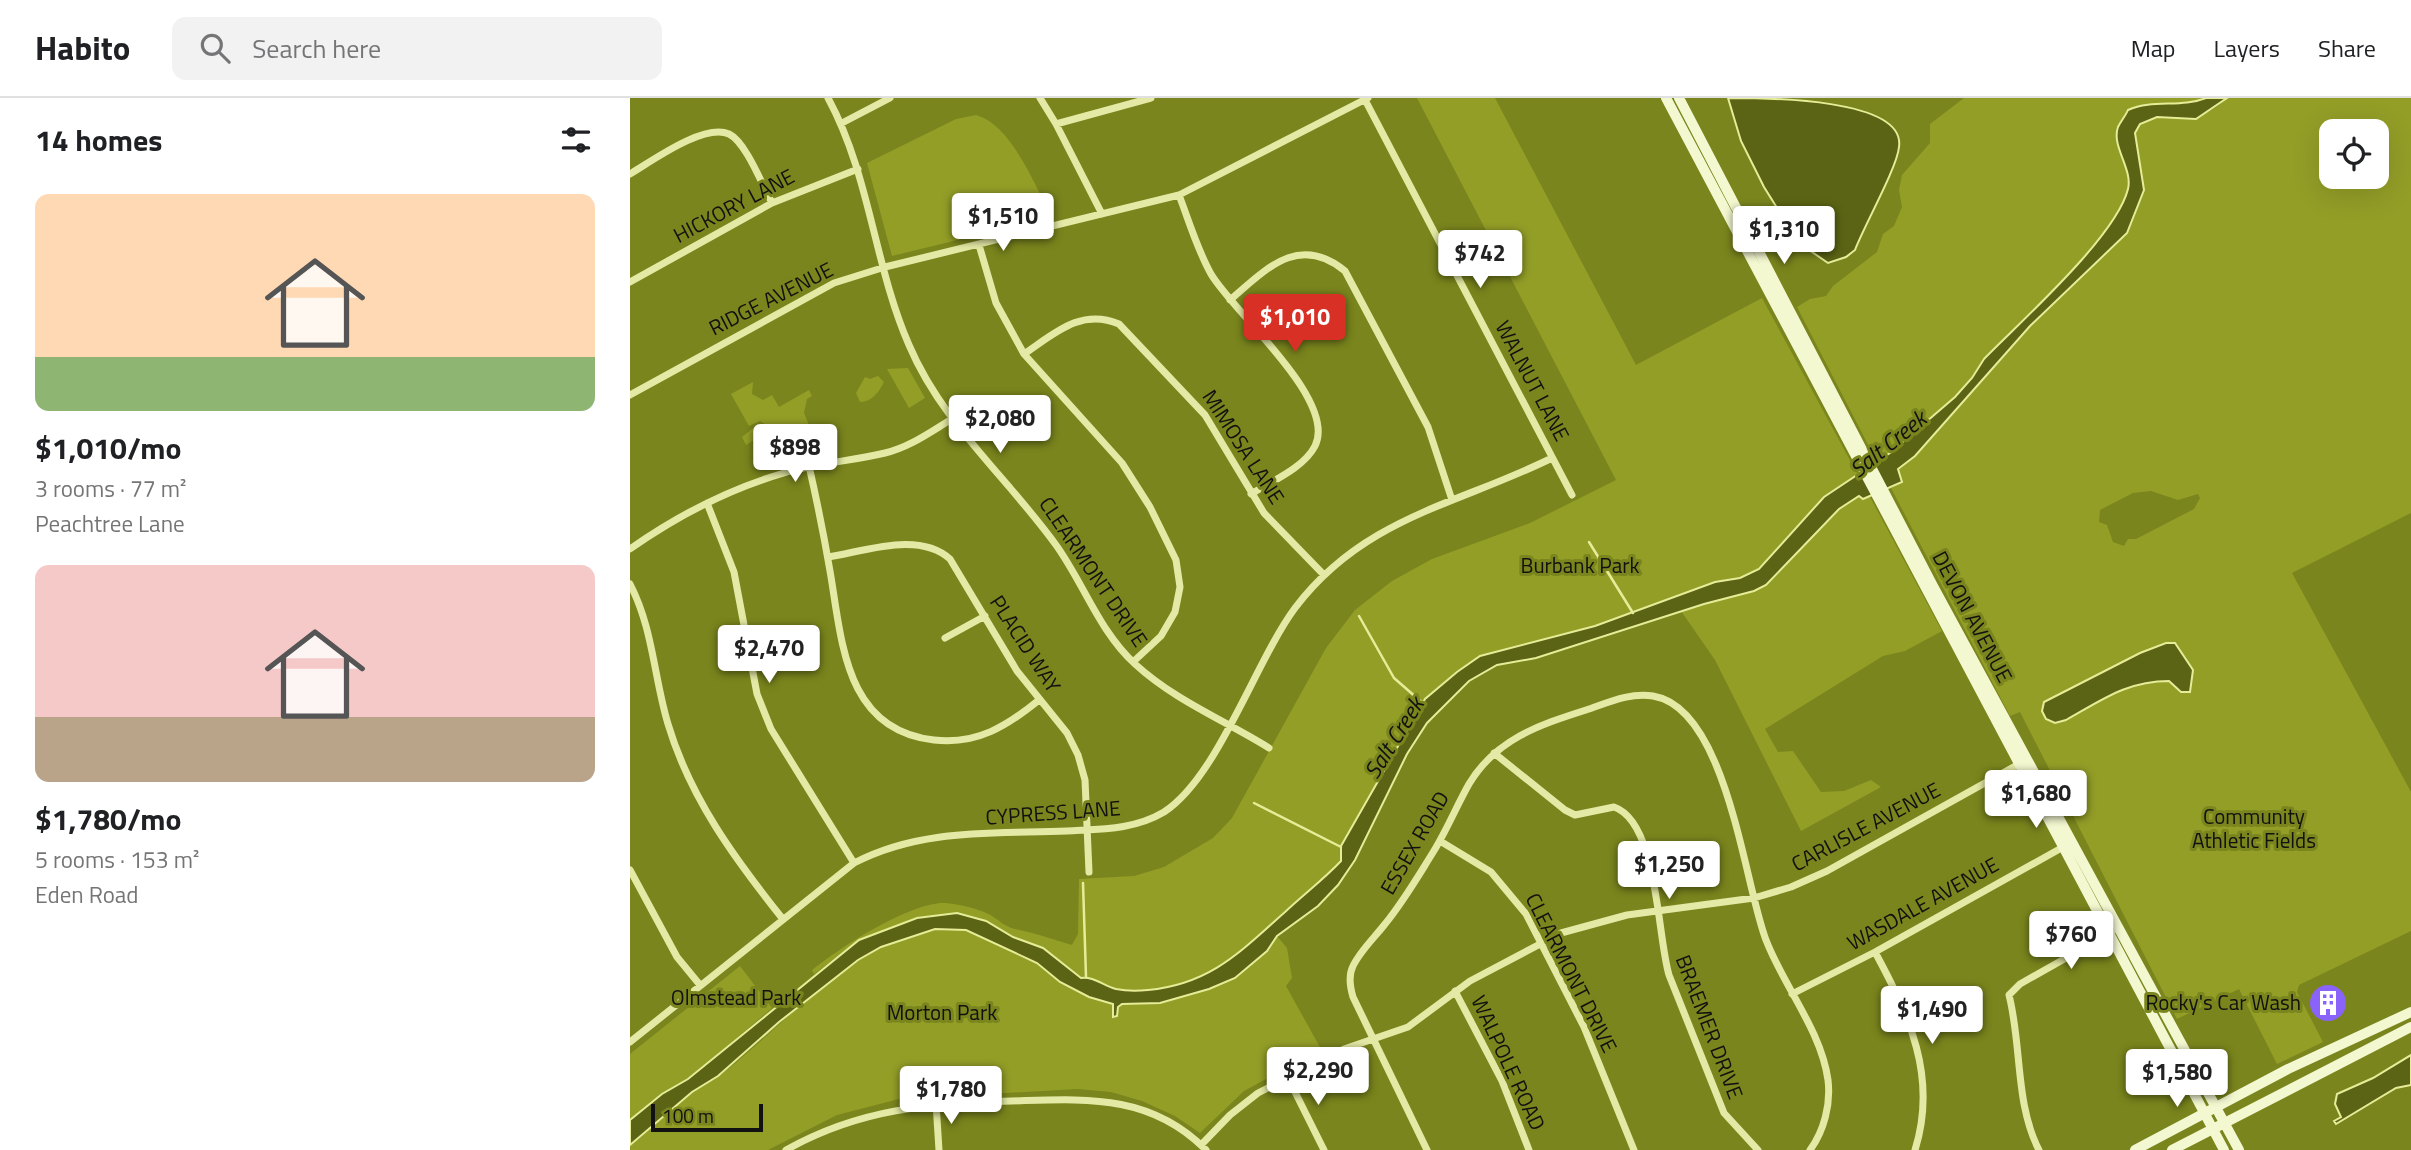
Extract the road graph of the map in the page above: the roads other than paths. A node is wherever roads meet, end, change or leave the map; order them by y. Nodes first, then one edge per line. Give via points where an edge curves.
1 (828, 98) edge
2 (890, 98) edge
3 (1040, 98) edge
4 (1150, 98) edge
5 (1666, 98) edge
6 (1679, 98) edge
7 (1366, 99) edge
8 (842, 123) junction
9 (1056, 124) junction
10 (858, 169) junction
11 (630, 174) edge
12 (1179, 195) junction
13 (772, 203) junction
14 (1101, 214) junction
15 (979, 245) junction
16 (885, 267) junction
17 (630, 282) edge
18 (1230, 300) junction
19 (1024, 354) junction
20 (630, 395) edge
21 (952, 419) junction
22 (1858, 451) junction
23 (1552, 458) junction
24 (809, 466) junction
25 (1251, 494) junction
26 (1572, 495) dead end
27 (1452, 500) junction
28 (707, 503) junction
29 (1887, 506) junction
30 (630, 549) edge
31 (828, 557) junction
32 (1324, 575) junction
33 (630, 584) edge
34 (985, 616) junction
35 (945, 638) dead end
36 (1133, 662) junction
37 (1039, 700) junction
38 (1230, 723) junction
39 (1269, 748) dead end
40 (1494, 753) junction
41 (2019, 764) junction
42 (1087, 830) junction
43 (1440, 841) junction
44 (2067, 845) junction
45 (854, 863) junction
46 (630, 870) edge
47 (1089, 872) dead end
48 (1754, 898) junction
49 (1656, 912) junction
50 (782, 918) junction
51 (2118, 928) junction
52 (2108, 934) junction
53 (1541, 944) junction
54 (1875, 952) junction
55 (699, 985) junction
56 (1455, 991) junction
57 (1792, 993) junction
58 (2411, 1012) edge
59 (2411, 1027) edge
60 (1374, 1038) junction
61 (630, 1042) edge
62 (1287, 1076) junction
63 (936, 1104) junction
64 (2215, 1106) junction
65 (2204, 1112) junction
66 (2224, 1121) junction
67 (2212, 1127) junction
68 (1203, 1148) edge
69 (786, 1150) edge
70 (939, 1150) edge
71 (1324, 1150) edge
72 (1427, 1150) edge
73 (1529, 1150) edge
74 (1634, 1150) edge
75 (1758, 1150) edge
76 (1810, 1150) edge
77 (1915, 1150) edge
78 (2039, 1150) edge
79 (2135, 1150) edge
80 (2172, 1150) edge
81 (2224, 1150) edge
82 (2239, 1150) edge

1 - 8 street, CLEARMONT DRIVE
2 - 8 street
3 - 9 street
4 - 9 street
5 - 22 main road
6 - 22 main road
7 - 12 street, RIDGE AVENUE
7 - 23 street, WALNUT LANE
8 - 10 street, CLEARMONT DRIVE
9 - 14 street
10 - 13 street, HICKORY LANE
10 - 16 street, CLEARMONT DRIVE
11 - 13 street via 701,134 723,133 743,149
12 - 14 street, RIDGE AVENUE
12 - 18 street via 1205,261
13 - 17 street, HICKORY LANE
14 - 15 street, RIDGE AVENUE
15 - 16 street, RIDGE AVENUE
15 - 19 street via 996,303
16 - 20 street, RIDGE AVENUE via 834,283
16 - 21 street, CLEARMONT DRIVE via 908,344
18 - 25 street via 1288,369 1319,427 1315,446 1307,456
18 - 27 street via 1277,261 1289,257 1326,258 1345,271 1428,427
19 - 25 street, MIMOSA LANE via 1074,321 1103,318 1119,324 1205,415
19 - 36 street via 1122,463 1176,560 1180,587 1175,612 1161,636
21 - 24 street via 894,450
21 - 36 street, CLEARMONT DRIVE via 1045,530 1112,639
22 - 29 main road
23 - 26 street, WALNUT LANE
23 - 27 street, CYPRESS LANE
24 - 28 street
24 - 31 street
25 - 32 street, MIMOSA LANE via 1276,527
27 - 32 street, CYPRESS LANE via 1374,535
28 - 30 street
28 - 45 street via 734,572 757,694 771,729
29 - 41 main road, DEVON AVENUE
29 - 44 main road, DEVON AVENUE
31 - 34 street, PLACID WAY via 916,544 936,548 958,569
31 - 37 street via 846,661 863,699 890,726 925,739 962,741 1002,729
32 - 38 street, CYPRESS LANE via 1286,622
33 - 50 street via 650,638 661,702 676,750 729,850
34 - 35 street
34 - 37 street, PLACID WAY
36 - 38 street, CLEARMONT DRIVE via 1181,699
37 - 42 street, PLACID WAY via 1067,733 1077,755 1085,779
38 - 39 street, CLEARMONT DRIVE
38 - 42 street, CYPRESS LANE via 1193,785 1172,806 1134,825
40 - 43 street, ESSEX ROAD via 1469,785
40 - 48 street, ESSEX ROAD via 1532,727 1638,695 1663,698 1694,725 1733,810
40 - 49 street, BRAEMER DRIVE via 1565,810 1575,814 1614,807 1630,817 1645,848
41 - 44 main road, DEVON AVENUE
41 - 48 street, CARLISLE AVENUE via 1827,871
42 - 45 street, CYPRESS LANE via 920,838
42 - 47 street, PLACID WAY
43 - 53 street, CLEARMONT DRIVE via 1491,872 1522,908
43 - 60 street, ESSEX ROAD via 1408,894 1354,964 1350,987
44 - 51 main road, DEVON AVENUE
44 - 52 main road, DEVON AVENUE
44 - 54 street, WASDALE AVENUE
45 - 50 street, CYPRESS LANE
46 - 55 street via 677,957
48 - 49 street, CARLISLE AVENUE
48 - 57 street via 1766,941
49 - 53 street, CARLISLE AVENUE via 1592,922
49 - 75 street, BRAEMER DRIVE via 1668,975 1724,1113
50 - 55 street, CYPRESS LANE
51 - 52 street
51 - 64 main road, DEVON AVENUE
52 - 65 main road, DEVON AVENUE
52 - 78 street via 2020,984 2010,995 2027,1128
53 - 56 street, CARLISLE AVENUE
53 - 74 street, CLEARMONT DRIVE via 1584,1027
54 - 57 street, WASDALE AVENUE
54 - 77 street via 1909,1019 1919,1051 1924,1084
55 - 61 street, CYPRESS LANE
56 - 60 street, CARLISLE AVENUE via 1408,1027
56 - 73 street, WALPOLE ROAD via 1502,1081
57 - 76 street via 1821,1054 1829,1084 1822,1127
58 - 64 main road
59 - 66 main road
60 - 62 street, CARLISLE AVENUE
60 - 72 street, ESSEX ROAD
62 - 68 street, CARLISLE AVENUE via 1243,1103
62 - 71 street
63 - 68 street via 1102,1100 1148,1112
63 - 69 street via 889,1110 834,1125
63 - 70 street
64 - 65 main road
64 - 66 main road, DEVON AVENUE
65 - 67 main road, DEVON AVENUE
65 - 79 main road
66 - 67 main road
66 - 82 main road, DEVON AVENUE
67 - 80 main road
67 - 81 main road, DEVON AVENUE

